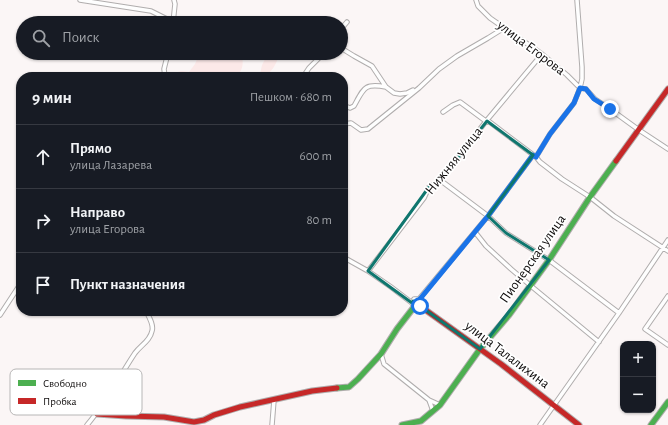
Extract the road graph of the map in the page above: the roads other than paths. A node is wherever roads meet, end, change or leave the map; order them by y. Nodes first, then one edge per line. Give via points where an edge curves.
1 (80, 0) edge
2 (174, 0) edge
3 (476, 0) edge
4 (577, 0) edge
5 (161, 16) edge
6 (173, 16) edge
7 (504, 28) junction
8 (348, 52) edge
9 (542, 54) junction
10 (165, 60) edge
11 (317, 60) edge
12 (165, 72) edge
13 (306, 72) edge
14 (386, 87) junction
15 (419, 88) junction
16 (580, 88) junction
17 (668, 89) edge
18 (348, 107) edge
19 (443, 112) dead end
20 (487, 121) junction
21 (348, 123) edge
22 (639, 130) junction
23 (668, 149) edge
24 (535, 156) junction
25 (440, 180) junction
26 (590, 197) junction
27 (488, 216) junction
28 (475, 232) junction
29 (668, 240) edge
30 (663, 247) junction
31 (668, 251) edge
32 (348, 260) edge
33 (550, 260) junction
34 (368, 271) junction
35 (531, 286) junction
36 (16, 291) edge
37 (668, 296) edge
38 (420, 299) junction
39 (413, 305) junction
40 (420, 306) junction
41 (619, 313) junction
42 (0, 315) edge
43 (148, 316) edge
44 (599, 342) junction
45 (668, 345) edge
46 (480, 349) junction
47 (381, 354) junction
48 (125, 369) edge
49 (274, 400) junction
50 (429, 400) junction
51 (668, 402) edge
52 (554, 404) junction
53 (440, 405) junction
54 (433, 411) junction
55 (96, 415) edge
56 (112, 415) edge
57 (193, 423) edge
58 (87, 425) edge
59 (272, 425) edge
60 (402, 425) edge
61 (540, 425) edge
62 (579, 425) edge
63 (651, 425) edge

1 - 5 street via 152,11
2 - 6 street
3 - 7 street, улица Егорова via 478,6 490,18
4 - 16 street via 582,67
7 - 9 street, улица Егорова
7 - 15 street via 457,56
8 - 14 street via 372,66
9 - 16 street, улица Егорова
9 - 20 street, Нижняя улица
10 - 12 street
11 - 13 street
14 - 15 street via 400,94
14 - 18 street via 368,86 354,106
15 - 21 street via 368,129 361,130
16 - 22 street, улица Егорова via 586,89 594,99
16 - 24 street via 574,103
17 - 22 street, Пионерская улица
19 - 20 street via 460,102
20 - 24 street
20 - 25 street, Нижняя улица
22 - 23 street, улица Егорова
22 - 26 street, Пионерская улица
24 - 26 street
24 - 27 street
25 - 27 street
25 - 34 street, Нижняя улица via 429,188
26 - 30 street via 614,216
26 - 33 street, Пионерская улица
27 - 28 street
27 - 33 street via 506,233
28 - 35 street via 486,246
28 - 38 street
29 - 30 street
30 - 31 street
30 - 41 street
32 - 34 street
33 - 35 street, Пионерская улица
33 - 41 street
34 - 39 street
35 - 44 street
35 - 46 street, Пионерская улица
36 - 42 street
37 - 45 street via 645,329
38 - 39 street via 414,299
38 - 40 street
39 - 40 street
39 - 47 street
40 - 46 street, улица Талалихина
41 - 44 street
43 - 48 street via 153,330 150,339 136,351
44 - 52 street
46 - 52 street, улица Талалихина
46 - 53 street, Пионерская улица
47 - 49 street via 349,387 312,391
47 - 50 street via 384,364
49 - 57 street via 240,407
49 - 59 street
50 - 53 street
50 - 54 street
51 - 63 street
52 - 61 street
52 - 62 street, улица Талалихина
53 - 54 street, Пионерская улица
54 - 60 street, Пионерская улица via 421,421
55 - 58 street
56 - 57 street via 164,417

